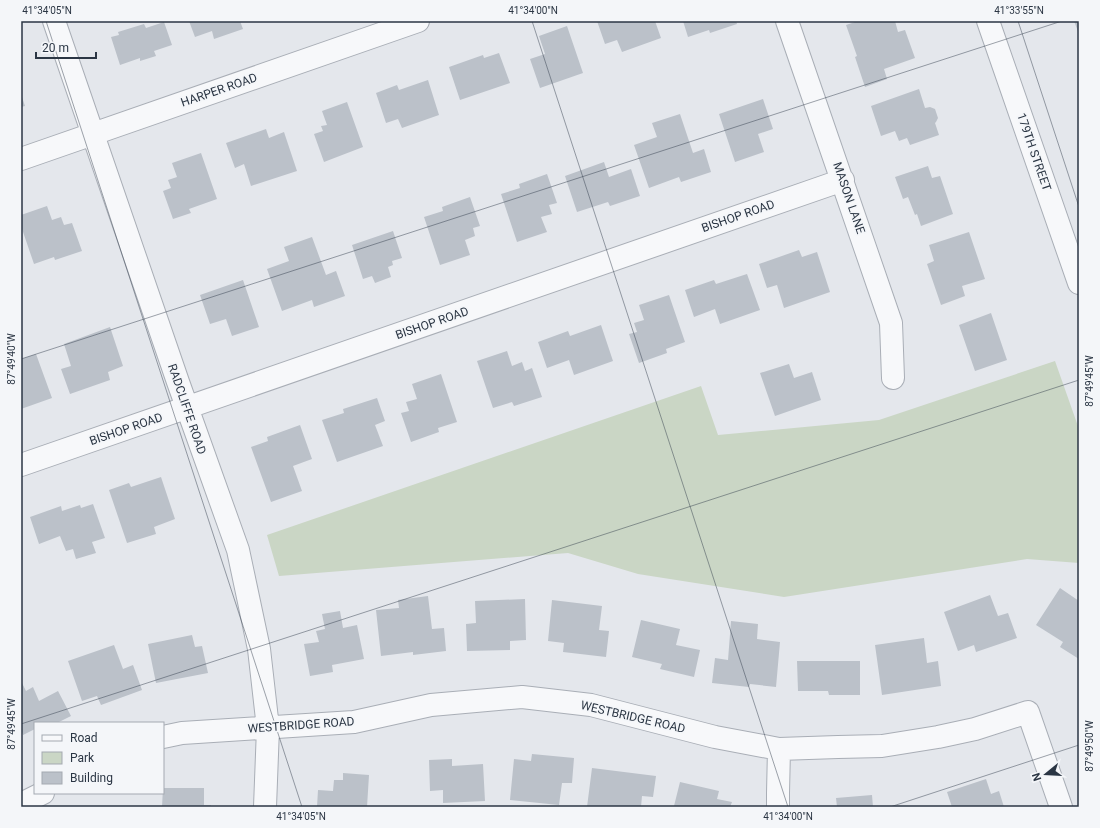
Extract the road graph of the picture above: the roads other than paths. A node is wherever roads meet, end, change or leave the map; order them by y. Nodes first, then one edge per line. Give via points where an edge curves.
1 (54, 21) edge
2 (418, 21) edge
3 (787, 21) edge
4 (988, 21) edge
5 (93, 134) junction
6 (21, 159) edge
7 (842, 180) junction
8 (1079, 284) edge
9 (893, 378) dead end
10 (187, 408) junction
11 (21, 465) edge
12 (268, 728) junction
13 (164, 737) edge
14 (779, 748) junction
15 (41, 794) edge
16 (21, 804) edge
17 (265, 807) edge
18 (778, 807) edge
19 (1061, 807) edge

1 - 5 street, RADCLIFFE ROAD
2 - 5 street, HARPER ROAD
3 - 7 street, MASON LANE
4 - 8 street, 179TH STREET
5 - 6 street, HARPER ROAD
5 - 10 street, RADCLIFFE ROAD
7 - 9 street, MASON LANE via 891,323
7 - 10 street, BISHOP ROAD
10 - 11 street, BISHOP ROAD
10 - 12 street, RADCLIFFE ROAD via 238,550 259,649
12 - 13 street, WESTBRIDGE ROAD via 182,733
12 - 14 street, WESTBRIDGE ROAD via 354,722 431,704 522,696 591,705 715,737
12 - 17 street, RADCLIFFE ROAD
14 - 18 street
14 - 19 street, WESTBRIDGE ROAD via 882,746 975,729 1028,712
15 - 16 street

